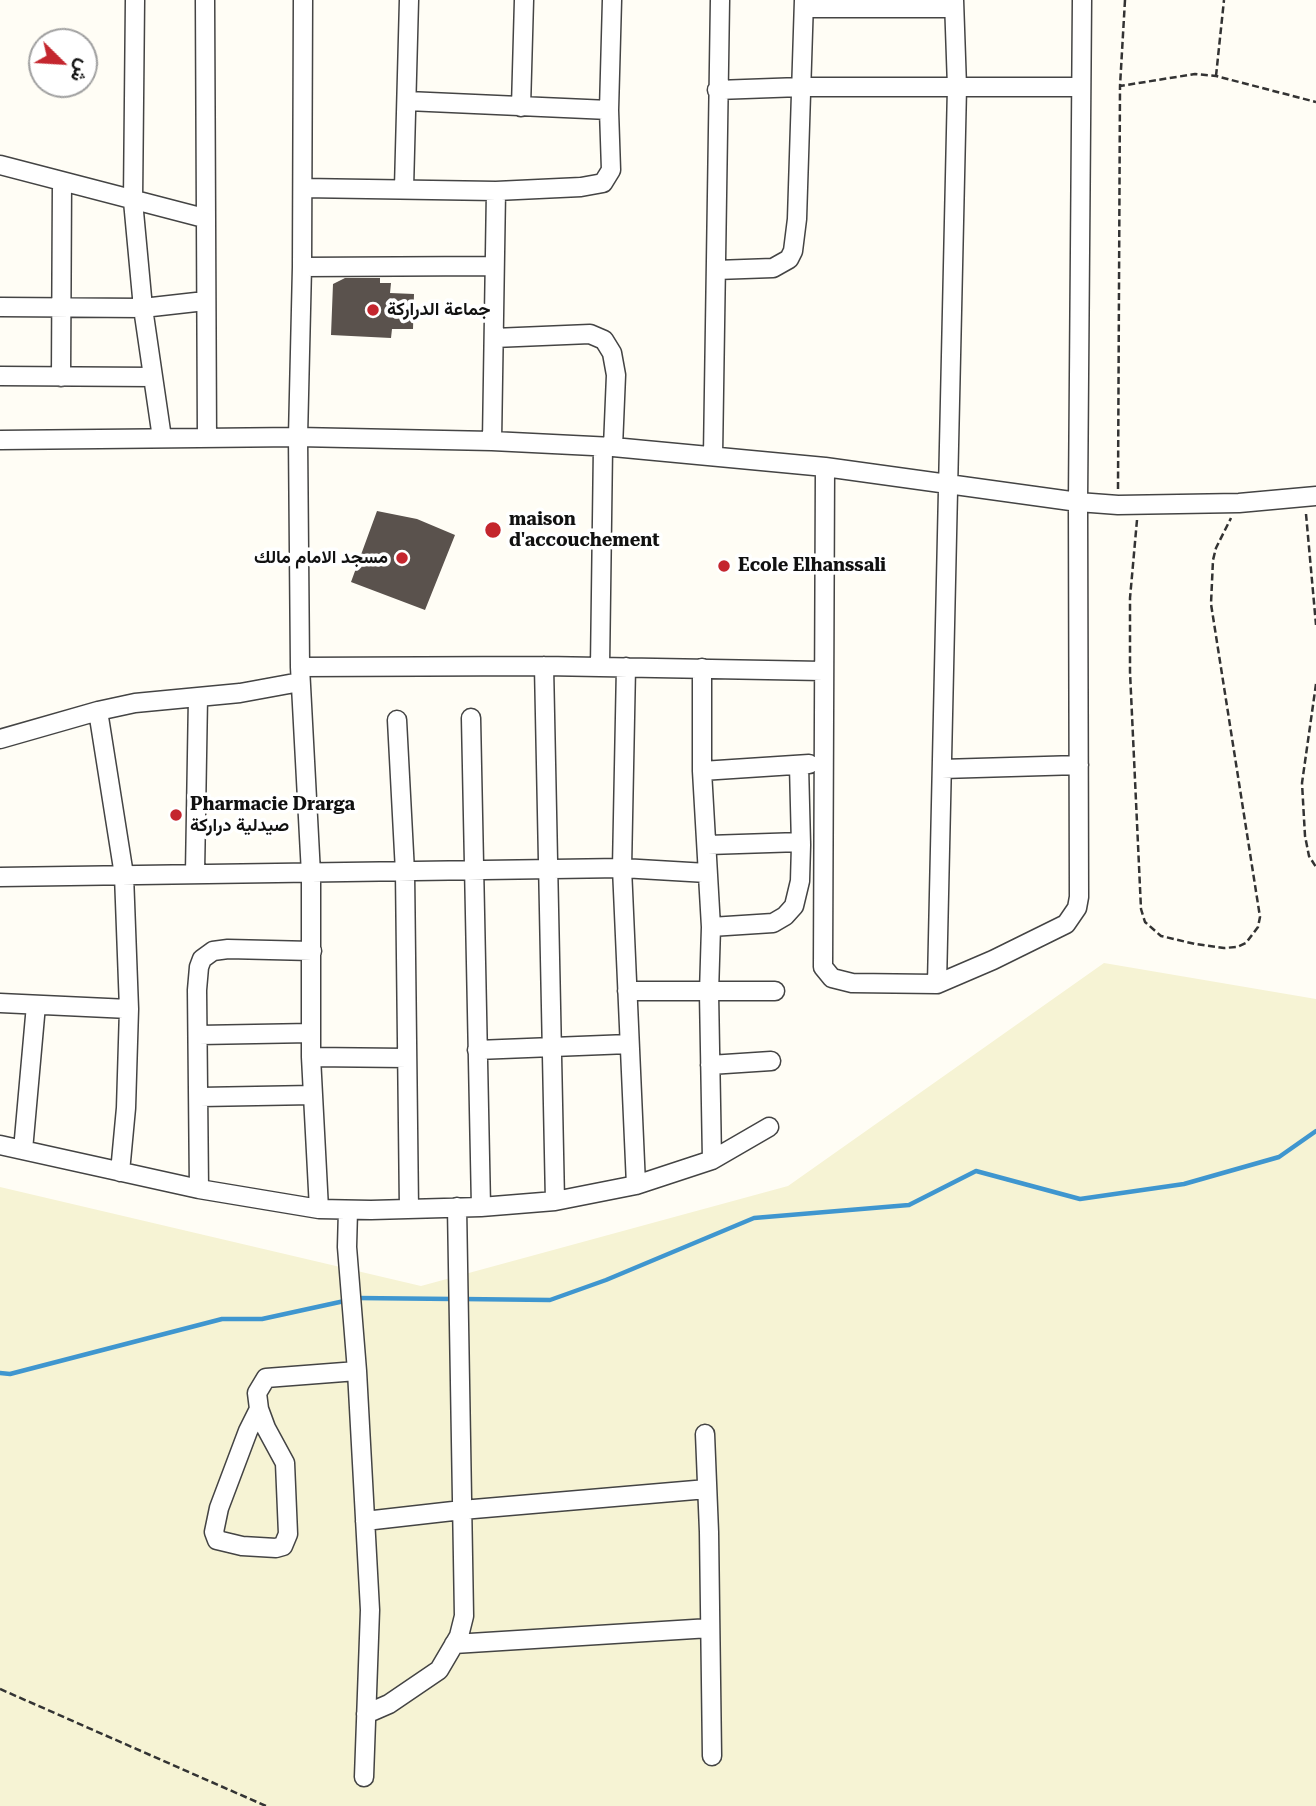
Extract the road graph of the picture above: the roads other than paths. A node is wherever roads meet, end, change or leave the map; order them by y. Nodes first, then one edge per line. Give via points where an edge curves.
1 (135, 0) edge
2 (205, 0) edge
3 (303, 0) edge
4 (409, 0) edge
5 (524, 0) edge
6 (612, 0) edge
7 (720, 0) edge
8 (1083, 0) edge
9 (804, 4) edge
10 (954, 4) edge
11 (801, 87) junction
12 (957, 87) junction
13 (1081, 87) junction
14 (717, 90) junction
15 (407, 102) junction
16 (521, 107) junction
17 (609, 110) junction
18 (0, 165) edge
19 (62, 181) junction
20 (303, 188) junction
21 (404, 188) junction
22 (496, 191) junction
23 (133, 201) junction
24 (204, 218) junction
25 (493, 266) junction
26 (302, 267) junction
27 (716, 270) junction
28 (205, 301) junction
29 (61, 306) junction
30 (0, 307) edge
31 (143, 308) junction
32 (494, 338) junction
33 (0, 376) edge
34 (61, 377) junction
35 (153, 377) junction
36 (298, 437) junction
37 (162, 438) junction
38 (207, 438) junction
39 (0, 440) edge
40 (492, 441) junction
41 (608, 447) junction
42 (713, 456) junction
43 (824, 467) junction
44 (949, 485) junction
45 (1311, 497) edge
46 (1079, 502) junction
47 (544, 666) junction
48 (600, 667) junction
49 (626, 667) junction
50 (702, 668) junction
51 (823, 671) junction
52 (300, 674) junction
53 (198, 697) junction
54 (98, 711) junction
55 (471, 718) dead end
56 (397, 720) dead end
57 (0, 739) edge
58 (823, 763) junction
59 (799, 765) junction
60 (1079, 765) junction
61 (942, 769) junction
62 (702, 771) junction
63 (801, 842) junction
64 (708, 845) junction
65 (622, 868) junction
66 (474, 871) junction
67 (548, 871) junction
68 (405, 872) junction
69 (195, 873) junction
70 (708, 873) junction
71 (311, 874) junction
72 (124, 875) junction
73 (0, 877) edge
74 (711, 927) junction
75 (312, 951) junction
76 (937, 984) junction
77 (627, 991) junction
78 (775, 991) dead end
79 (709, 993) junction
80 (0, 1003) edge
81 (36, 1005) junction
82 (129, 1009) junction
83 (311, 1033) junction
84 (199, 1035) junction
85 (629, 1044) junction
86 (551, 1047) junction
87 (477, 1050) junction
88 (311, 1057) junction
89 (407, 1058) junction
90 (771, 1061) dead end
91 (710, 1065) junction
92 (313, 1095) junction
93 (200, 1097) junction
94 (769, 1127) dead end
95 (0, 1145) edge
96 (23, 1150) junction
97 (712, 1160) junction
98 (120, 1172) junction
99 (636, 1185) junction
100 (200, 1189) junction
101 (555, 1201) junction
102 (481, 1206) junction
103 (457, 1207) junction
104 (319, 1209) junction
105 (409, 1209) junction
106 (348, 1210) junction
107 (357, 1371) junction
108 (259, 1409) junction
109 (705, 1434) dead end
110 (707, 1489) junction
111 (462, 1510) junction
112 (365, 1521) junction
113 (710, 1628) junction
114 (454, 1644) junction
115 (366, 1714) junction
116 (712, 1756) dead end
117 (363, 1777) dead end

1 - 23 street
2 - 24 street
3 - 20 street
4 - 15 street
5 - 16 street
6 - 17 street
7 - 14 street
8 - 13 street
9 - 10 street
9 - 11 street
10 - 12 street
11 - 12 street
11 - 14 street
11 - 27 street via 797,219 789,260 773,268
12 - 13 street
12 - 44 street
13 - 46 street
14 - 27 street
15 - 16 street
15 - 21 street
16 - 17 street
17 - 22 street via 611,170 603,183
18 - 19 street
19 - 23 street
19 - 29 street
20 - 21 street
20 - 26 street
21 - 22 street
22 - 25 street
23 - 24 street
23 - 31 street
24 - 28 street
25 - 26 street
25 - 32 street
26 - 36 street
27 - 42 street
28 - 31 street
28 - 38 street
29 - 30 street
29 - 31 street
29 - 34 street
31 - 35 street
32 - 40 street
32 - 41 street via 590,334 604,340 616,375
33 - 34 street
34 - 35 street
35 - 37 street
36 - 38 street
36 - 40 street
36 - 52 street
37 - 38 street
37 - 39 street
40 - 41 street
41 - 42 street
41 - 48 street
42 - 43 street
43 - 44 street
43 - 51 street
44 - 46 street
44 - 61 street
45 - 46 street via 1138,506
46 - 60 street
47 - 48 street
47 - 52 street
47 - 67 street
48 - 49 street
49 - 50 street
49 - 65 street
50 - 51 street
50 - 62 street
51 - 58 street
52 - 53 street via 270,689
52 - 71 street
53 - 54 street
53 - 69 street
54 - 57 street
54 - 72 street
55 - 66 street
56 - 68 street
58 - 59 street
58 - 76 street via 822,957 826,973 852,983
59 - 62 street
59 - 63 street
60 - 61 street
60 - 76 street via 1080,884 1072,917 1051,932
61 - 76 street
62 - 64 street
63 - 64 street
63 - 74 street via 800,881 794,906 785,916 773,923
64 - 70 street
65 - 67 street
65 - 70 street
65 - 77 street
66 - 67 street
66 - 68 street
66 - 87 street
67 - 86 street
68 - 71 street
68 - 89 street
69 - 71 street
69 - 72 street
70 - 74 street
71 - 75 street
72 - 73 street
72 - 82 street
74 - 79 street
75 - 83 street
75 - 84 street via 228,949 207,954 199,967
77 - 79 street
77 - 85 street
78 - 79 street
79 - 91 street
80 - 81 street
81 - 82 street
81 - 96 street
82 - 98 street
83 - 84 street
83 - 88 street
84 - 93 street
85 - 86 street
85 - 99 street
86 - 87 street
86 - 101 street
87 - 102 street
88 - 89 street
88 - 92 street
89 - 105 street
90 - 91 street
91 - 97 street
92 - 93 street
92 - 104 street
93 - 100 street
94 - 97 street
95 - 96 street
96 - 98 street
97 - 99 street
98 - 100 street
99 - 101 street
100 - 104 street
101 - 102 street
102 - 103 street
103 - 105 street
103 - 111 street
104 - 106 street
105 - 106 street
106 - 107 street via 346,1247
107 - 108 street via 266,1378 257,1393
107 - 112 street
108 - 108 street via 219,1508 214,1532 217,1540 276,1548 283,1546 288,1535 285,1463
109 - 110 street
110 - 111 street
110 - 113 street
111 - 112 street
111 - 114 street via 464,1616
112 - 115 street via 370,1611
113 - 114 street
113 - 116 street
114 - 115 street via 439,1670
115 - 117 street

